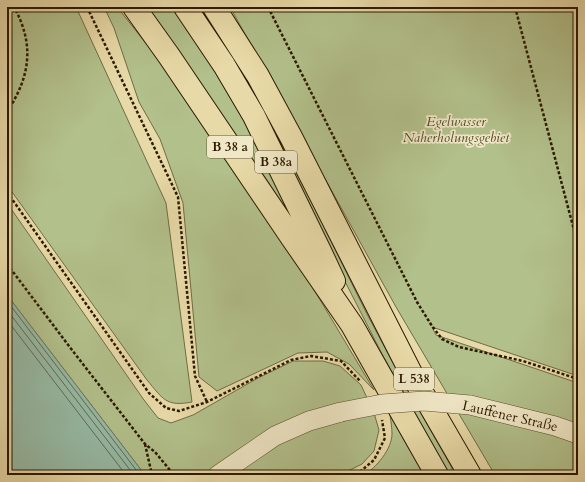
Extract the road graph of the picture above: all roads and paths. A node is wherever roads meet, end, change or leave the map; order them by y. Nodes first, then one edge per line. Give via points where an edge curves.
1 (14, 7) edge
2 (87, 7) edge
3 (134, 7) edge
4 (185, 7) edge
5 (214, 7) edge
6 (268, 7) edge
7 (515, 7) edge
8 (7, 112) edge
9 (7, 192) edge
10 (578, 245) edge
11 (7, 264) edge
12 (363, 280) joint
13 (352, 325) junction
14 (291, 360) dead end
15 (578, 379) edge
16 (207, 402) junction
17 (578, 434) edge
18 (145, 444) junction
19 (152, 475) edge
20 (174, 475) edge
21 (218, 475) edge
22 (437, 475) edge
23 (470, 475) edge

1 - 8 path via 24,31 26,74 17,97
2 - 16 path via 178,197 195,376
3 - 13 highway, B 38 a
4 - 13 highway, B 38a via 254,116 320,251
5 - 12 highway, B 38a via 258,76
6 - 15 path via 416,302 442,339 459,347 523,360
7 - 10 path
9 - 16 path via 149,393 166,408 179,411
11 - 18 path
12 - 23 highway, L 538 via 412,375
13 - 22 highway, L 538
14 - 16 path
17 - 21 street, Lauffener Straße, bridge via 556,426 470,405 424,401 382,404 309,421 275,436
18 - 19 path
18 - 20 path

